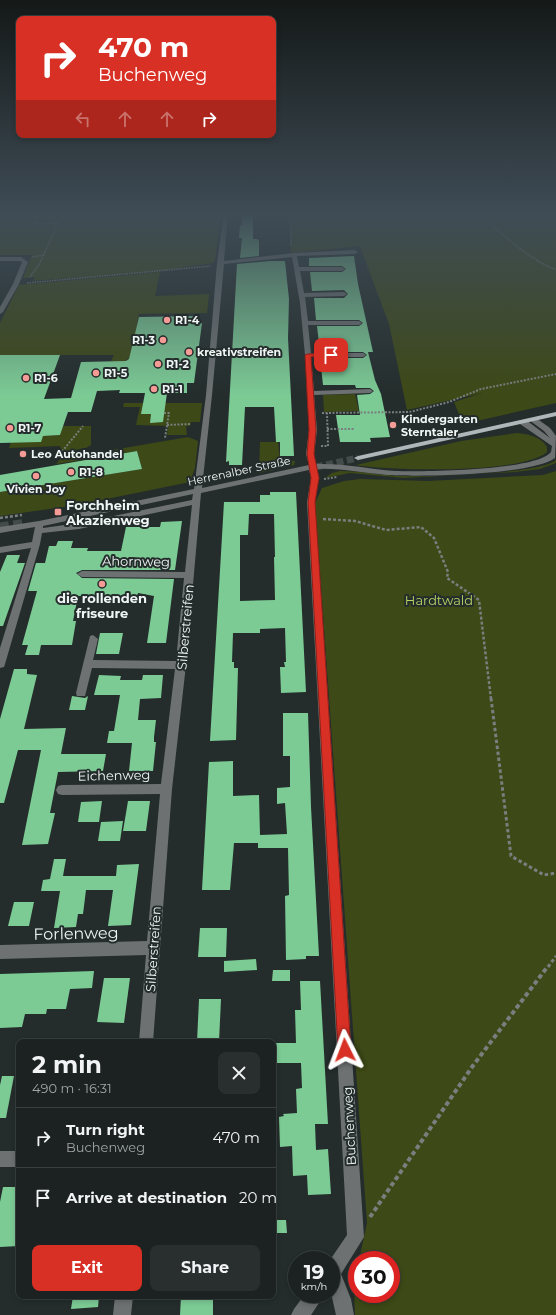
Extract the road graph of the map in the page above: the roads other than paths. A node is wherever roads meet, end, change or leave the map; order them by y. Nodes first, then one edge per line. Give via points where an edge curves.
1 (20, 273) edge
2 (219, 273) edge
3 (298, 273) edge
4 (344, 294) dead end
5 (302, 295) junction
6 (0, 312) edge
7 (359, 323) dead end
8 (305, 324) junction
9 (308, 355) junction
10 (363, 355) dead end
11 (370, 392) dead end
12 (311, 393) junction
13 (556, 414) edge
14 (533, 420) junction
15 (523, 422) junction
16 (555, 426) edge
17 (552, 434) junction
18 (555, 445) junction
19 (358, 458) tunnel mouth
20 (312, 468) junction
21 (197, 491) junction
22 (196, 502) junction
23 (39, 528) junction
24 (0, 530) edge
25 (36, 544) junction
26 (0, 550) edge
27 (82, 574) dead end
28 (189, 575) junction
29 (93, 639) dead end
30 (0, 664) edge
31 (87, 664) junction
32 (181, 665) junction
33 (81, 693) dead end
34 (166, 789) junction
35 (62, 790) dead end
36 (153, 948) junction
37 (0, 952) edge
38 (146, 1039) edge
39 (0, 1159) edge
40 (16, 1159) edge
41 (340, 1262) edge
42 (340, 1294) edge
43 (124, 1299) edge
44 (309, 1303) edge
45 (122, 1315) edge
46 (300, 1315) edge
47 (345, 1315) edge

1 - 6 street
2 - 21 street, Silberstreifen via 209,395
3 - 5 street, Buchenweg
4 - 5 street
5 - 8 street, Buchenweg
7 - 8 street
8 - 9 street, Buchenweg
9 - 10 street
9 - 12 street, Buchenweg
11 - 12 street
12 - 20 street, Buchenweg
13 - 14 main road
14 - 15 main road
14 - 17 street
15 - 18 street
15 - 19 main road
16 - 17 street
17 - 18 street
18 - 20 street, Herrenalber Straße via 554,453 547,460 518,467 419,473 379,472 326,466
20 - 21 street, Herrenalber Straße
20 - 41 street, Buchenweg via 315,478 311,502 356,1237
21 - 22 street, Silberstreifen
21 - 23 street, Herrenalber Straße
22 - 23 street via 79,526
22 - 28 street, Silberstreifen
23 - 24 street, Herrenalber Straße
23 - 25 street
25 - 26 street
25 - 30 street
27 - 28 street, Ahornweg
28 - 32 street, Silberstreifen
29 - 31 street
31 - 32 street
31 - 33 street
32 - 34 street, Silberstreifen
34 - 35 street, Eichenweg
34 - 36 street, Silberstreifen
36 - 37 street, Forlenweg
36 - 38 street, Silberstreifen
39 - 40 street
42 - 47 street
43 - 45 street
44 - 46 street

